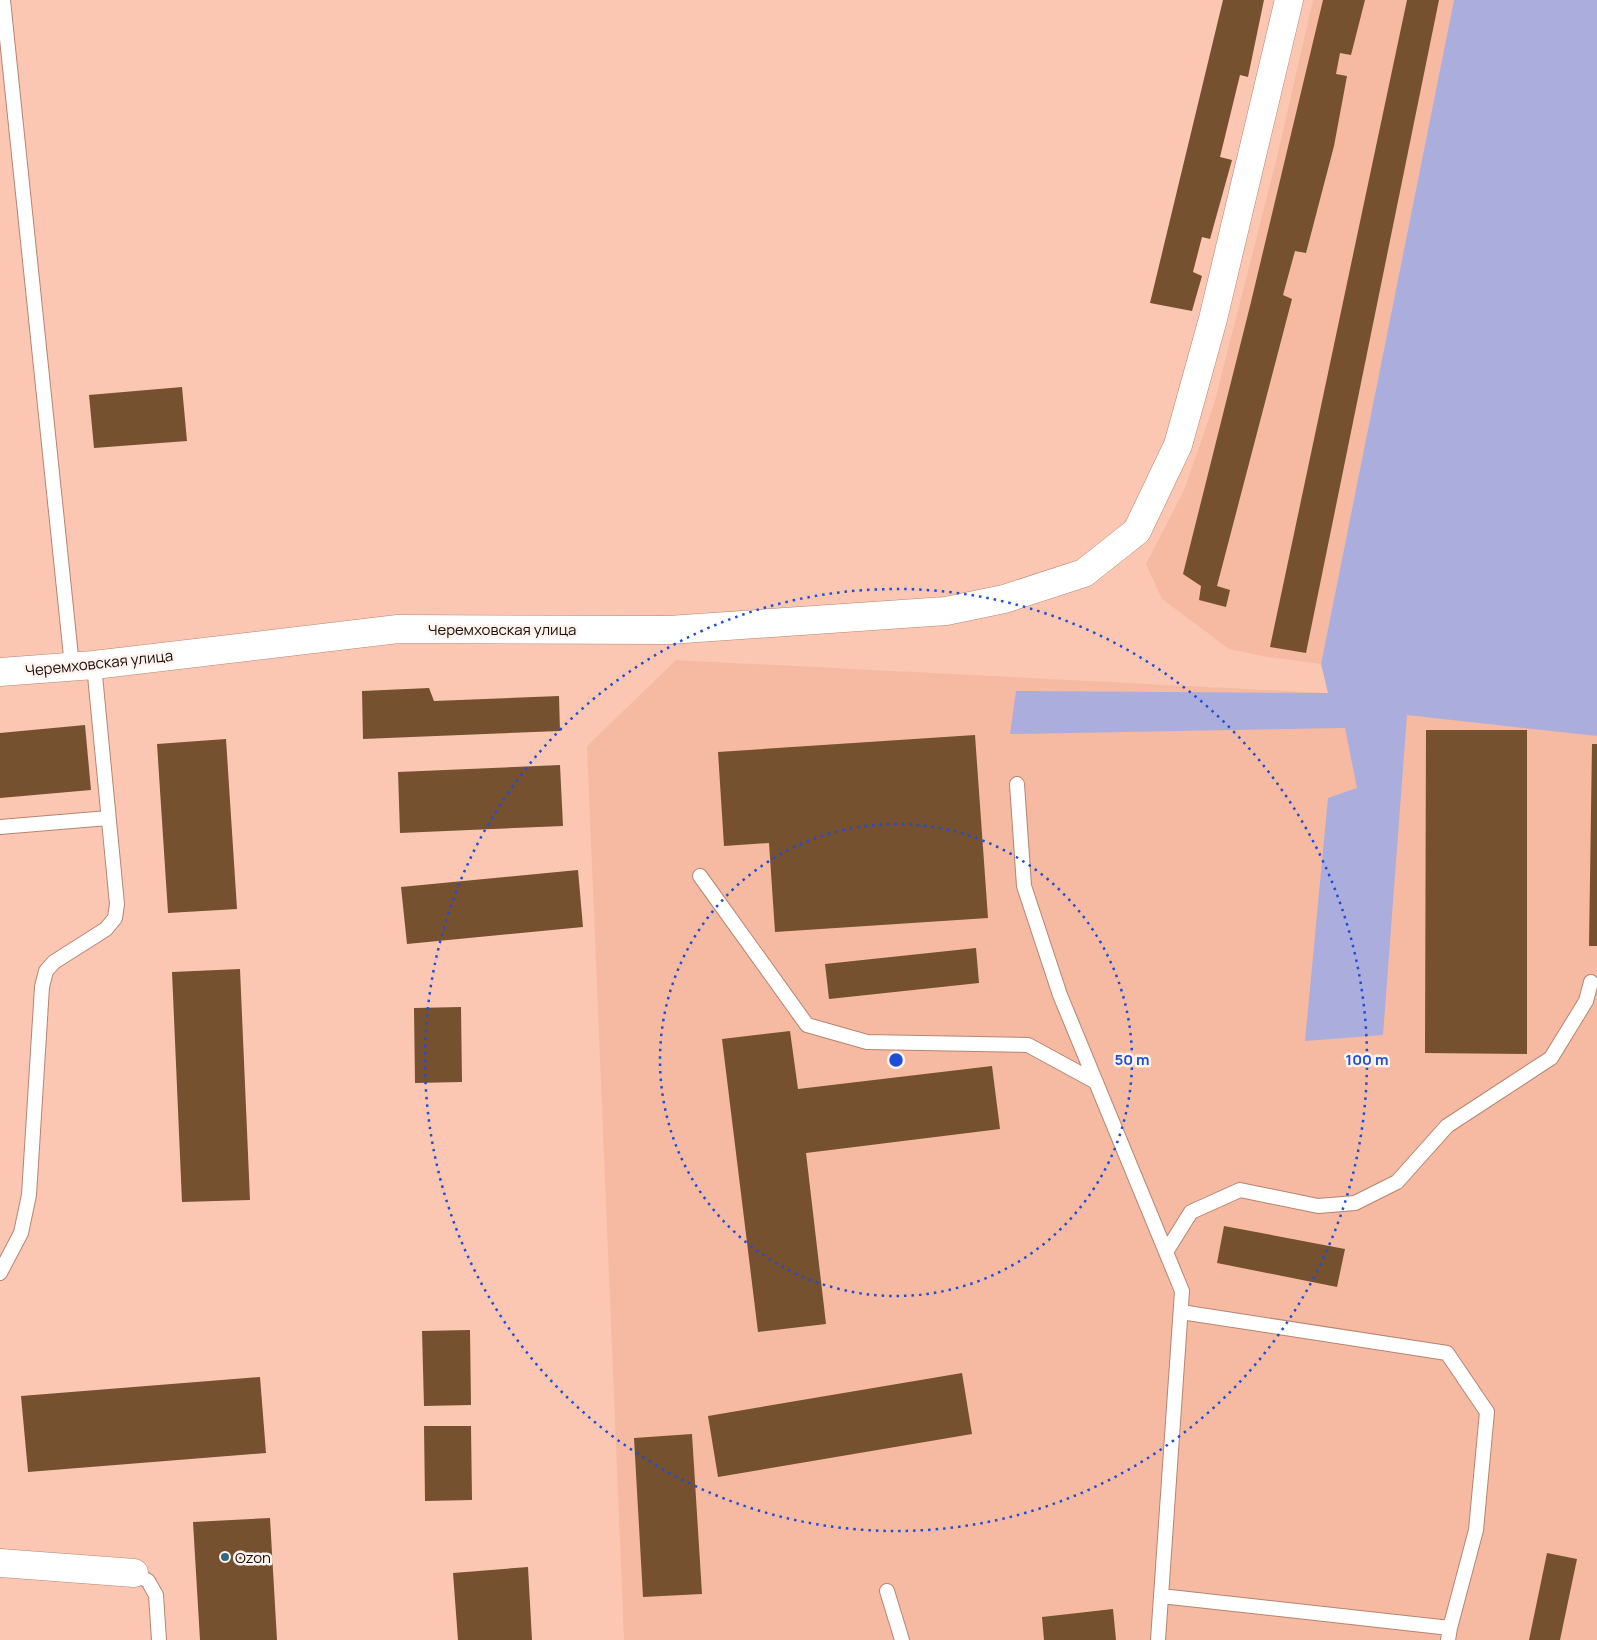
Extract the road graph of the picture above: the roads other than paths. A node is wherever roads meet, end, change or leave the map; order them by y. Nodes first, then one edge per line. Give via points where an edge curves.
1 (3, 0) edge
2 (1289, 0) edge
3 (83, 665) junction
4 (0, 672) edge
5 (1017, 784) dead end
6 (108, 818) junction
7 (0, 826) edge
8 (700, 876) dead end
9 (1591, 982) dead end
10 (1096, 1082) junction
11 (1166, 1252) junction
12 (0, 1273) edge
13 (1181, 1312) junction
14 (0, 1563) edge
15 (134, 1573) joint
16 (888, 1592) dead end
17 (1161, 1596) junction
18 (1449, 1634) edge
19 (159, 1640) edge
20 (902, 1640) edge
21 (1158, 1640) edge

1 - 3 lane
2 - 3 street, Черемховская улица via 1213,319 1178,446 1137,531 1084,573 1004,599 946,611 669,630 398,629
3 - 4 street, Черемховская улица
3 - 6 lane
5 - 10 lane via 1024,886 1060,995
6 - 7 lane
6 - 12 lane via 117,904 115,918 106,929 54,962 46,972 42,986 29,1195 21,1234
8 - 10 lane via 807,1025 867,1042 1028,1045
9 - 11 lane via 1586,1002 1550,1058 1447,1126 1397,1182 1355,1203 1318,1206 1240,1190 1191,1212
10 - 11 lane
11 - 13 lane via 1182,1291
13 - 17 lane
13 - 18 lane via 1446,1353 1488,1412 1476,1530
14 - 15 street
15 - 19 lane via 148,1581 156,1595
16 - 20 lane
17 - 18 lane
17 - 21 lane

